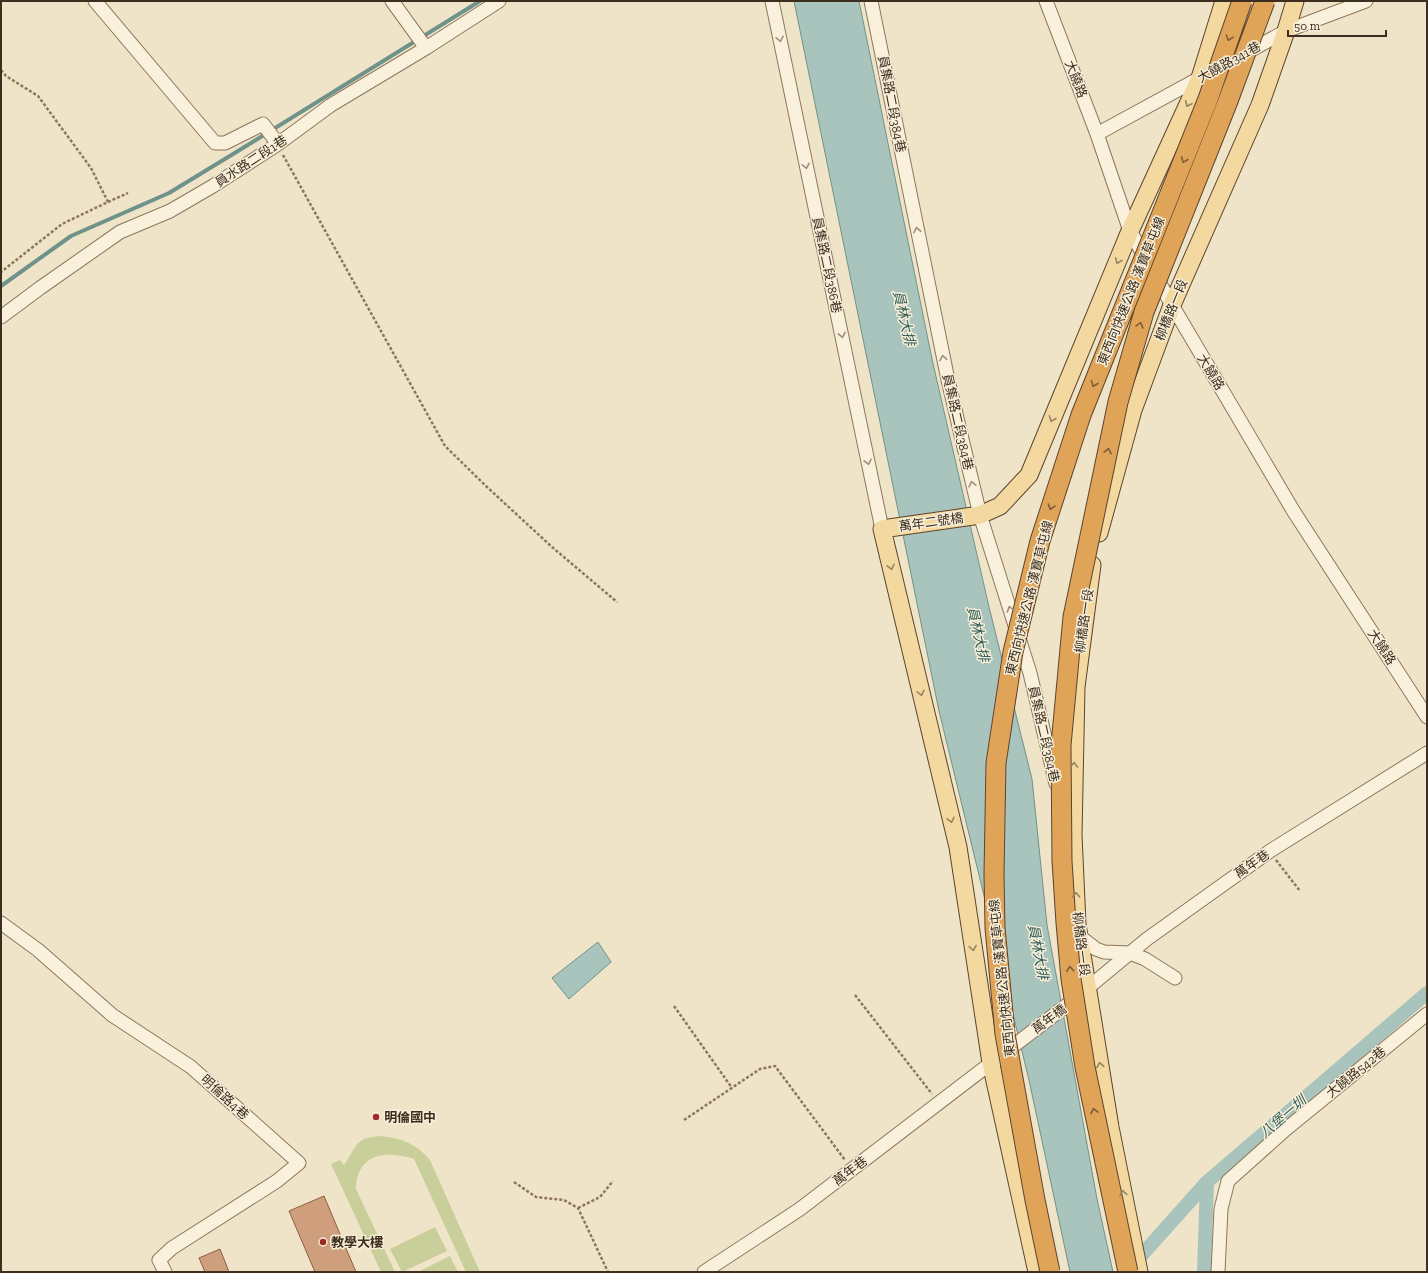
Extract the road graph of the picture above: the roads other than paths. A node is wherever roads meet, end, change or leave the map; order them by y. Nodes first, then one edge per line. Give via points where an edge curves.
1 (95, 1) edge
2 (392, 1) edge
3 (499, 1) edge
4 (772, 1) edge
5 (871, 1) edge
6 (1046, 1) edge
7 (1224, 1) edge
8 (1242, 1) edge
9 (1265, 1) edge
10 (1295, 1) edge
11 (1366, 1) edge
12 (479, 6) edge
13 (1286, 31) junction
14 (426, 48) junction
15 (1200, 78) junction
16 (1098, 134) junction
17 (278, 144) junction
18 (1130, 231) junction
19 (1172, 305) junction
20 (1, 317) edge
21 (980, 515) junction
22 (882, 529) junction
23 (1427, 717) edge
24 (1427, 753) edge
25 (1073, 835) junction
26 (1, 923) edge
27 (1079, 936) junction
28 (1130, 953) junction
29 (1175, 978) dead end
30 (1087, 989) junction
31 (1427, 1014) edge
32 (991, 1063) junction
33 (165, 1272) edge
34 (704, 1272) edge
35 (1036, 1272) edge
36 (1050, 1272) edge
37 (1128, 1272) edge
38 (1139, 1272) edge
39 (1218, 1272) edge

1 - 17 street via 215,143 226,143 263,124
2 - 14 street
3 - 12 street, 員水路二段1巷
4 -> 22 street, 員集路二段386巷
21 -> 5 street, 員集路二段384巷 via 948,380
6 - 16 street, 大饒路
7 - 15 main road
8 -> 36 highway, 東西向快速公路 漢寶草屯線, bridge via 1208,99 1081,415 1040,541 1013,652 996,763 995,928 1006,1034
37 -> 9 highway, 東西向快速公路 漢寶草屯線, bridge via 1086,1067 1071,979 1066,923 1062,860 1061,745 1073,617 1118,402 1144,312 1226,108
10 - 13 main road, 柳橋路一段
11 - 13 street, 大饒路341巷
12 - 14 street, 員水路二段1巷
13 - 15 street, 大饒路341巷
13 - 19 main road, 柳橋路一段 via 1260,105
14 - 17 street, 員水路二段1巷 via 331,105
15 - 16 street, 大饒路341巷
15 -> 18 main road
16 - 18 street, 大饒路
17 - 20 street, 員水路二段1巷 via 170,211 120,232
18 - 19 street, 大饒路
18 -> 21 main road via 1029,475 1000,506
19 - 23 street, 大饒路 via 1294,512
25 -> 19 main road, 柳橋路一段 via 1076,687 1091,572 1133,410
21 - 22 main road, 萬年二號橋
25 -> 21 street, 員集路二段384巷 via 1059,799 1030,673
22 -> 32 main road via 958,847
24 - 28 street, 萬年巷 via 1270,851
27 -> 25 main road, 柳橋路一段
26 - 33 street, 明倫路4巷 via 38,950 112,1015 191,1067 299,1164 277,1181 172,1248 159,1260
27 - 28 street via 1104,952
27 - 30 main road, 柳橋路一段
28 - 29 street
28 - 30 street, 萬年巷
30 - 32 street, 萬年橋
38 -> 30 main road, 柳橋路一段 via 1110,1126
31 - 39 street, 大饒路542巷 via 1285,1130 1228,1181 1221,1209
32 - 34 street, 萬年巷 via 800,1209
32 - 35 main road

